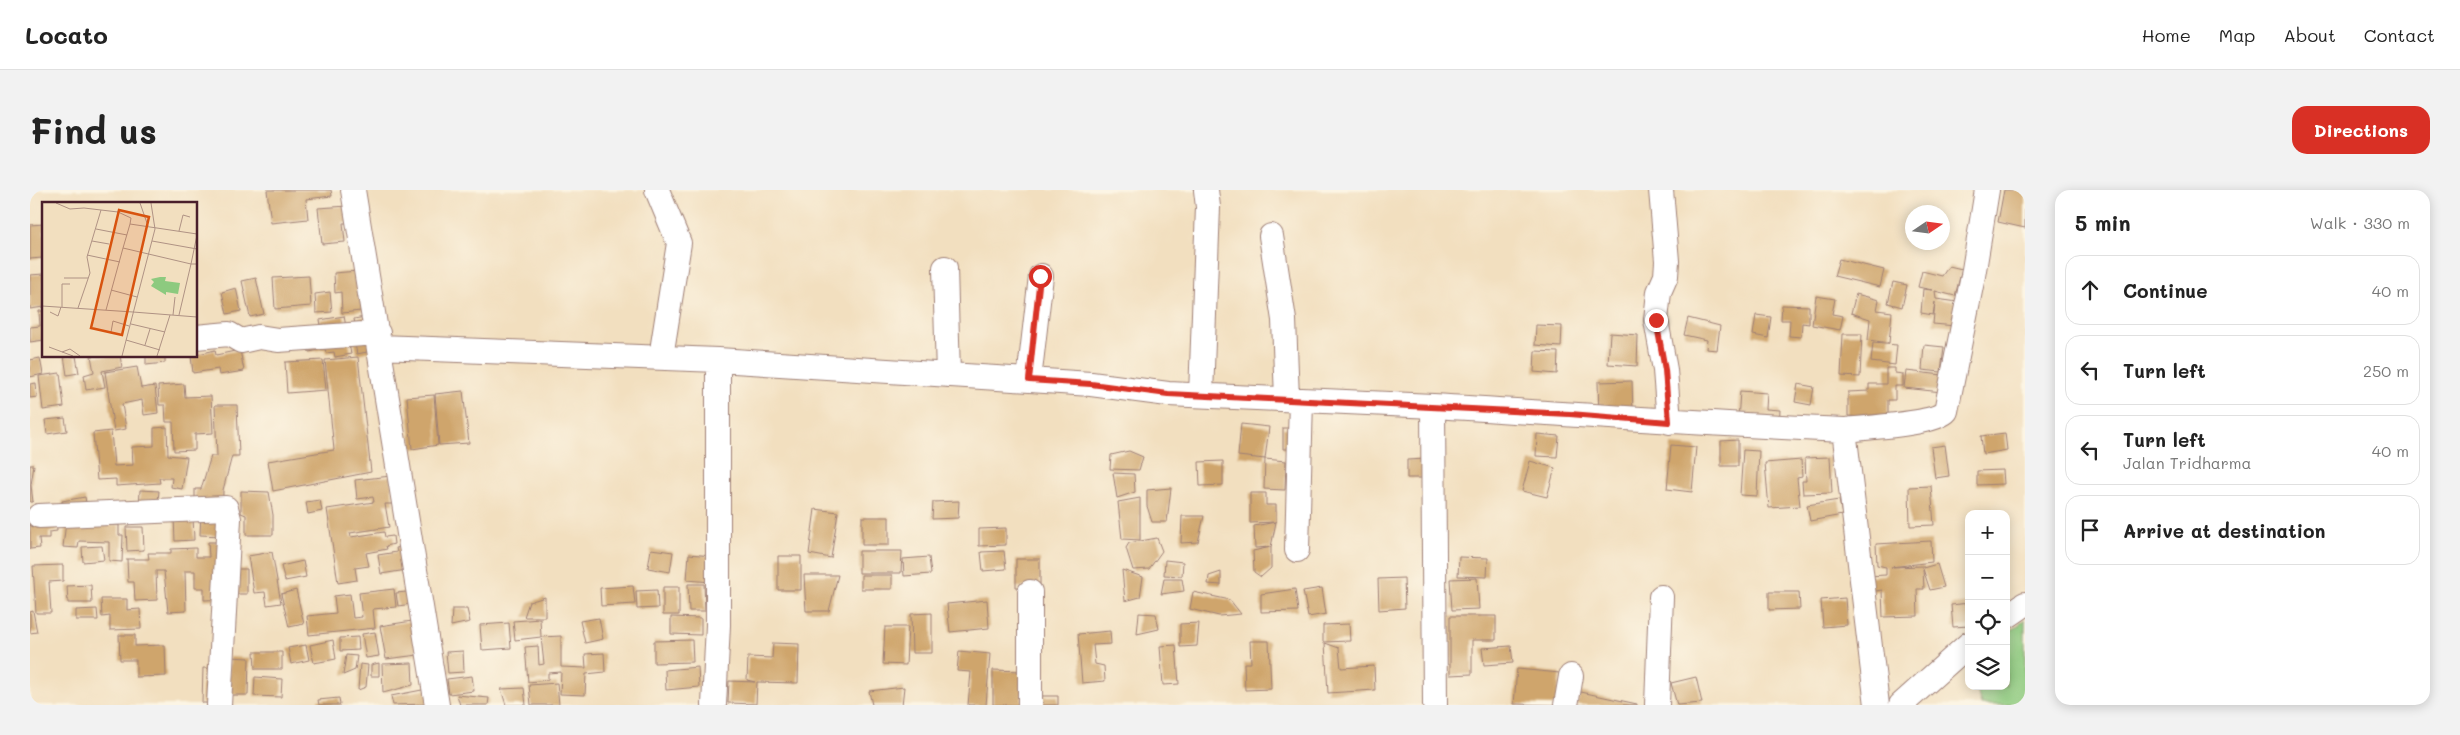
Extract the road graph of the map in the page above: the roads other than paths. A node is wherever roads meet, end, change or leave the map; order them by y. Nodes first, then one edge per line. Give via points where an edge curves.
1 (353, 190) edge
2 (657, 190) edge
3 (1206, 190) edge
4 (1661, 190) edge
5 (1988, 190) edge
6 (1271, 236) dead end
7 (945, 268) dead end
8 (1040, 276) dead end
9 (198, 337) edge
10 (379, 340) junction
11 (661, 357) junction
12 (718, 360) junction
13 (948, 375) junction
14 (1029, 380) junction
15 (1201, 395) junction
16 (1294, 400) junction
17 (1432, 406) junction
18 (1669, 422) junction
19 (1844, 430) junction
20 (38, 516) dead end
21 (1297, 550) dead end
22 (1030, 592) dead end
23 (1661, 597) dead end
24 (2025, 604) edge
25 (2010, 614) edge
26 (1968, 645) edge
27 (1571, 676) dead end
28 (219, 705) edge
29 (438, 705) edge
30 (714, 705) edge
31 (1030, 705) edge
32 (1435, 705) edge
33 (1566, 705) edge
34 (1656, 705) edge
35 (1877, 705) edge
36 (1901, 705) edge

1 - 10 street
2 - 11 street via 679,243
3 - 15 street
4 - 18 street via 1668,261 1656,320 1665,370
5 - 19 street via 1946,412 1938,417 1898,425
6 - 16 street
7 - 13 street
8 - 14 street
9 - 10 street via 229,334 241,341 259,337 278,340
10 - 11 street
10 - 29 street
11 - 12 street
12 - 13 street
12 - 30 street via 718,625
13 - 14 street
14 - 15 street
15 - 16 street
16 - 17 street
16 - 21 street
17 - 18 street
17 - 32 street
18 - 19 street
19 - 35 street
20 - 28 street via 226,508 229,519
22 - 31 street
23 - 34 street
24 - 25 street
26 - 36 street
27 - 33 street

